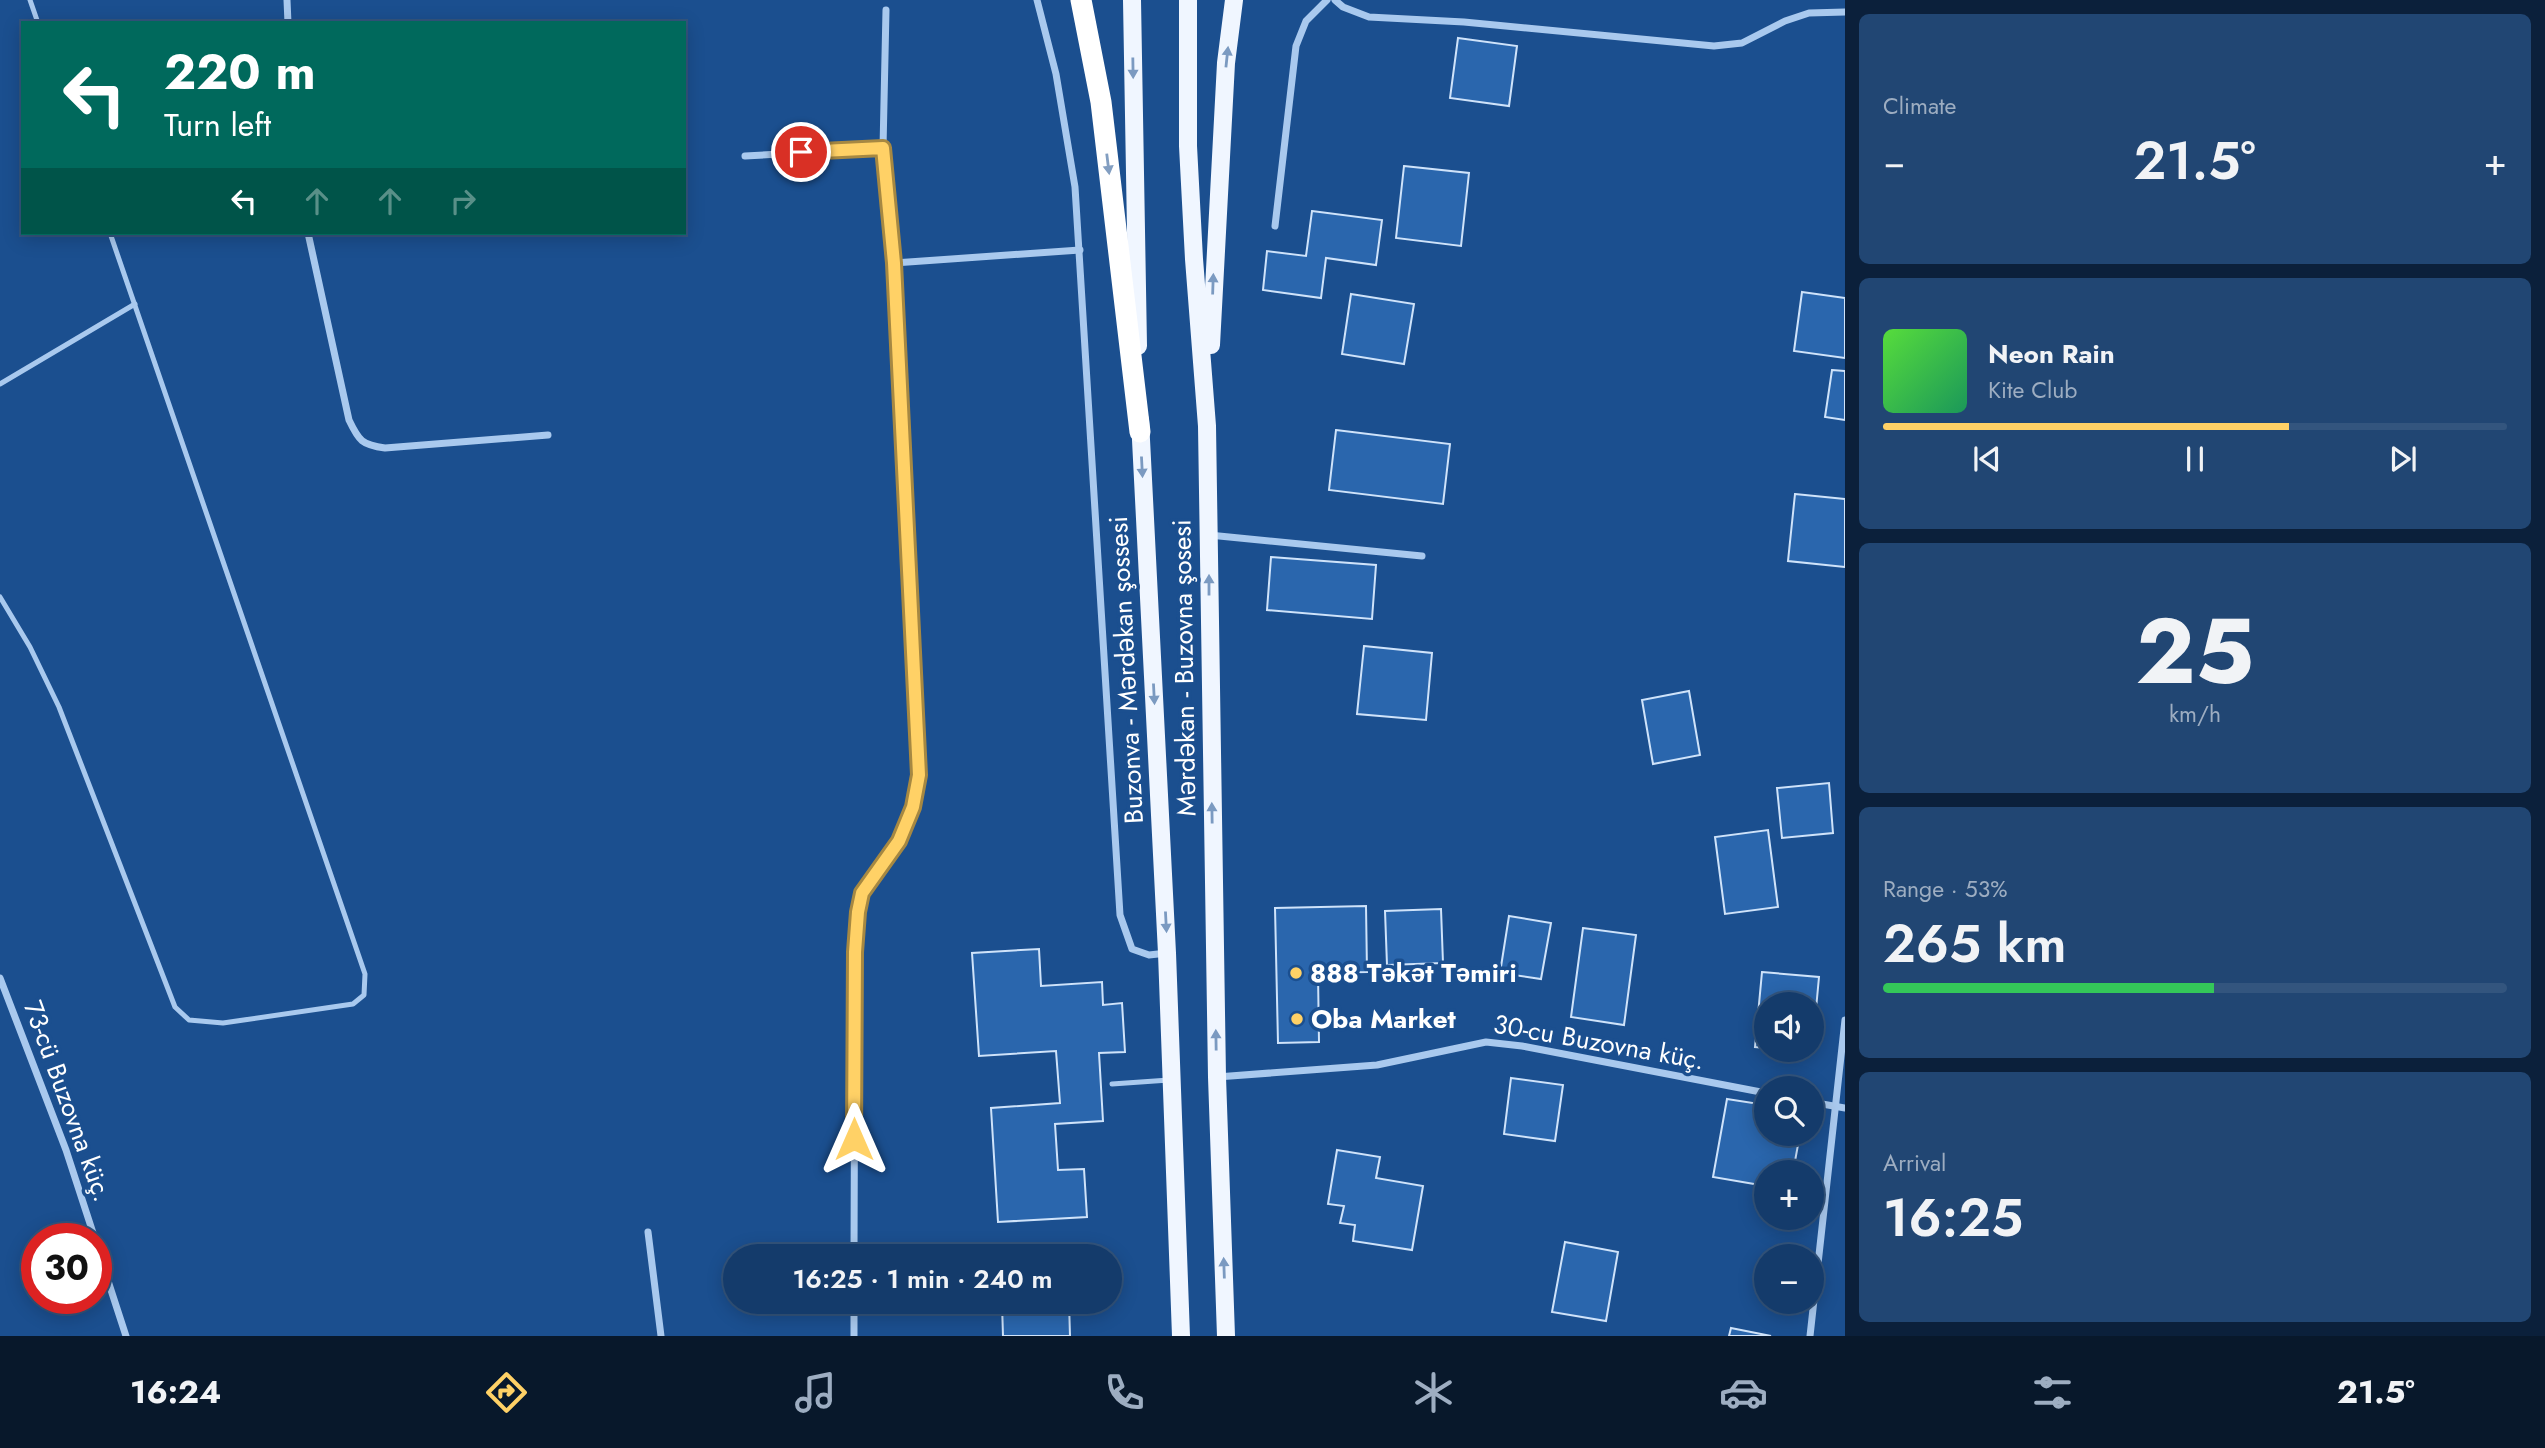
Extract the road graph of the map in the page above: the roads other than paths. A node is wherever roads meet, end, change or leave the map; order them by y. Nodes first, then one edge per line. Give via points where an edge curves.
1 (30, 0) edge
2 (287, 0) edge
3 (1037, 0) edge
4 (1081, 0) edge
5 (1132, 0) edge
6 (1188, 0) edge
7 (1234, 0) edge
8 (1327, 0) edge
9 (1335, 0) edge
10 (886, 10) dead end
11 (1845, 12) edge
12 (37, 21) edge
13 (288, 21) edge
14 (883, 148) junction
15 (746, 156) dead end
16 (1275, 226) dead end
17 (111, 235) edge
18 (308, 235) edge
19 (1080, 250) junction
20 (894, 263) junction
21 (135, 304) junction
22 (0, 384) edge
23 (1208, 426) junction
24 (1140, 432) junction
25 (548, 435) dead end
26 (1208, 535) junction
27 (1422, 556) dead end
28 (0, 597) edge
29 (1167, 953) junction
30 (0, 978) edge
31 (1845, 1020) edge
32 (1217, 1077) junction
33 (1172, 1079) junction
34 (1112, 1084) dead end
35 (1754, 1091) edge
36 (1824, 1105) edge
37 (1836, 1107) junction
38 (1845, 1108) edge
39 (90, 1223) edge
40 (648, 1232) dead end
41 (854, 1244) edge
42 (112, 1292) edge
43 (854, 1314) edge
44 (126, 1336) edge
45 (661, 1336) edge
46 (854, 1336) edge
47 (1181, 1336) edge
48 (1226, 1336) edge
49 (1810, 1336) edge

1 - 12 lane
2 - 13 street
3 - 19 street via 1056,74 1075,187
4 -> 24 highway via 1101,102
5 -> 24 main road, Buzonva - Mərdəkan şossesi
6 - 23 main road, Mərdəkan - Buzovna şosesi via 1188,146
23 -> 7 main road via 1215,235
8 - 16 street via 1306,21 1296,46
9 - 11 street via 1369,17 1714,46 1742,43 1809,13
10 - 14 street
14 - 15 street
14 - 20 street
17 - 21 lane
18 - 25 street via 349,420 357,437 368,446 385,448
19 - 20 street
19 - 29 street via 1120,915 1132,949 1149,955
20 - 41 street via 919,775 913,807 899,841 862,893 858,912
21 - 22 lane
21 - 28 lane via 365,974 364,995 353,1004 223,1023 189,1020 175,1007 59,707
23 - 26 main road, Mərdəkan - Buzovna şosesi
24 -> 29 main road, Buzonva - Mərdəkan şossesi
26 - 27 street
32 -> 26 main road, Mərdəkan - Buzovna şosesi
29 - 33 main road, Buzonva - Mərdəkan şossesi
30 - 39 street, 73-cü Buzovna küç.
31 - 37 street
32 - 35 street, 30-cu Buzovna küç. via 1377,1065 1486,1042
48 -> 32 main road, Mərdəkan - Buzovna şosesi
33 - 34 lane
33 - 47 main road, Buzonva - Mərdəkan şossesi
36 - 37 street
37 - 38 street
37 - 49 street
40 - 45 street
42 - 44 street, 73-cü Buzovna küç.
43 - 46 street

